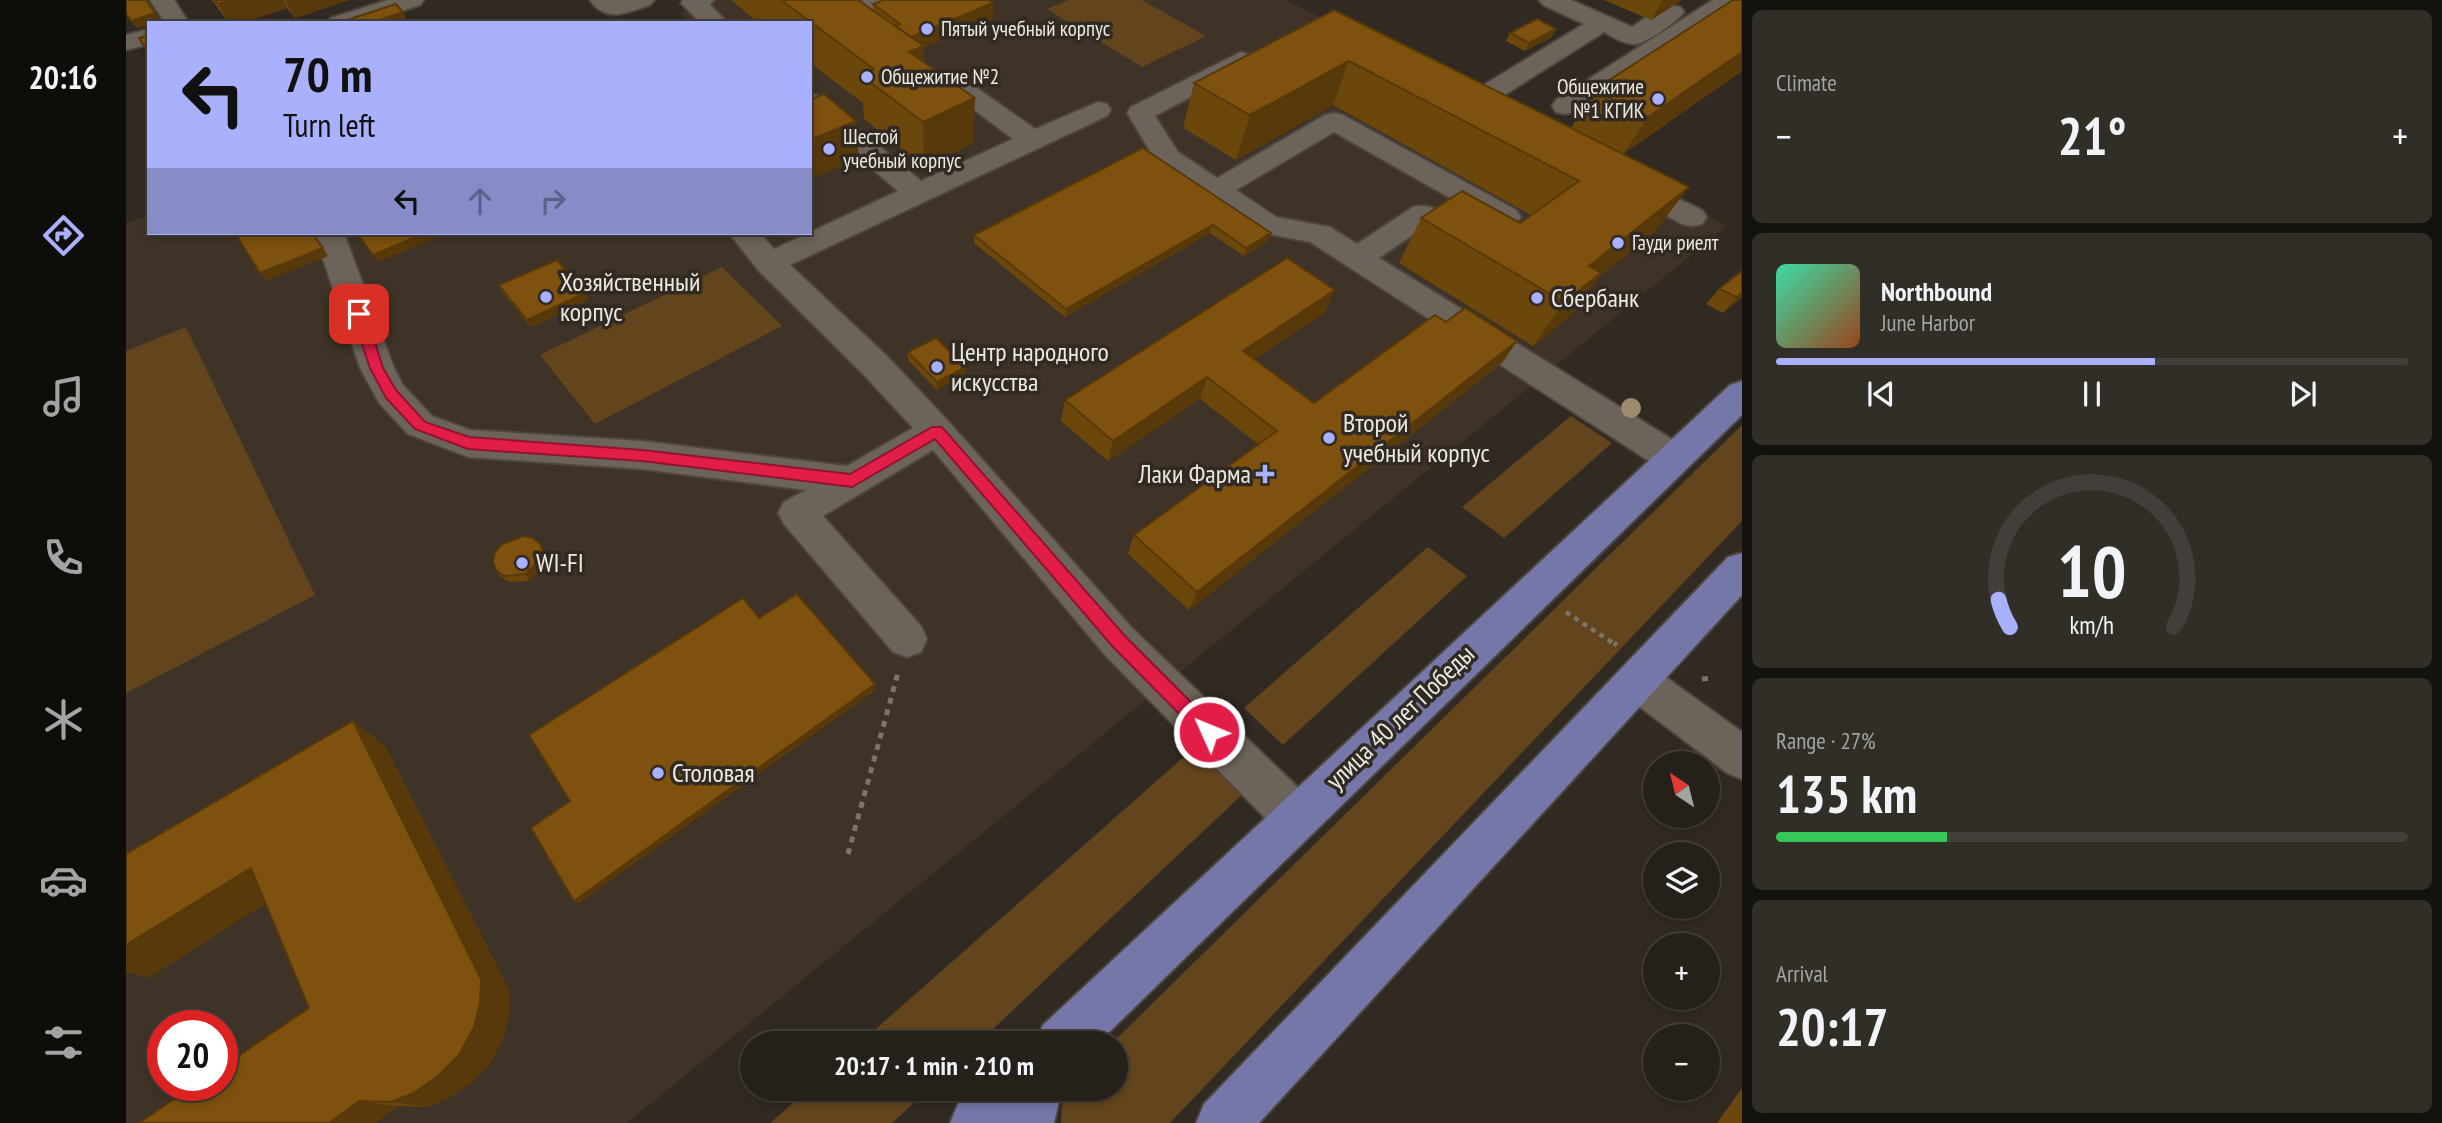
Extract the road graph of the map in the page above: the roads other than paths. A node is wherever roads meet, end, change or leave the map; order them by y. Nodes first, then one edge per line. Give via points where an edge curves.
1 (162, 0) edge
2 (412, 0) edge
3 (602, 0) edge
4 (642, 0) edge
5 (702, 0) edge
6 (837, 0) edge
7 (886, 0) edge
8 (1551, 0) edge
9 (1691, 0) edge
10 (1729, 0) edge
11 (176, 21) edge
12 (346, 21) edge
13 (714, 21) edge
14 (1602, 23) junction
15 (147, 37) edge
16 (126, 43) edge
17 (1261, 50) edge
18 (958, 86) edge
19 (812, 104) edge
20 (1565, 106) dead end
21 (1098, 110) dead end
22 (1497, 116) edge
23 (1034, 141) junction
24 (1607, 173) edge
25 (1216, 190) junction
26 (919, 194) junction
27 (1692, 217) dead end
28 (330, 235) edge
29 (746, 235) edge
30 (1358, 258) junction
31 (769, 263) junction
32 (1742, 394) edge
33 (937, 431) junction
34 (1673, 458) junction
35 (852, 481) junction
36 (1742, 569) edge
37 (907, 639) road end
38 (1630, 665) junction
39 (1742, 758) edge
40 (1296, 817) junction
41 (1073, 1031) edge
42 (1000, 1101) edge
43 (1033, 1101) edge
44 (977, 1123) edge
45 (1027, 1123) edge
46 (1223, 1123) edge

1 - 11 street
2 - 12 street
3 - 4 street via 614,9
5 - 13 street via 693,3
6 - 7 street via 854,12
8 - 14 street
9 - 14 street via 1634,37
10 - 20 street
14 - 22 street via 1462,98
15 - 16 street
17 - 25 street via 1140,113 1168,158
18 - 23 street
19 - 26 street
21 - 23 street
23 - 26 street
24 - 27 street
25 - 30 street via 1268,225 1319,233
25 - 30 street via 1334,121 1520,225 1485,250 1423,214
26 - 31 street
28 - 35 street via 377,368 391,394 420,425 468,443 642,455
29 - 31 street
30 - 34 street
31 - 33 street
32 - 34 main road, улица 40 лет Победы
33 - 35 street
33 - 40 street via 1119,642
34 - 40 main road, улица 40 лет Победы
35 - 37 street via 797,513
36 - 38 main road
38 - 39 street
38 - 46 main road
40 - 41 main road, улица 40 лет Победы
42 - 44 main road
43 - 45 main road

